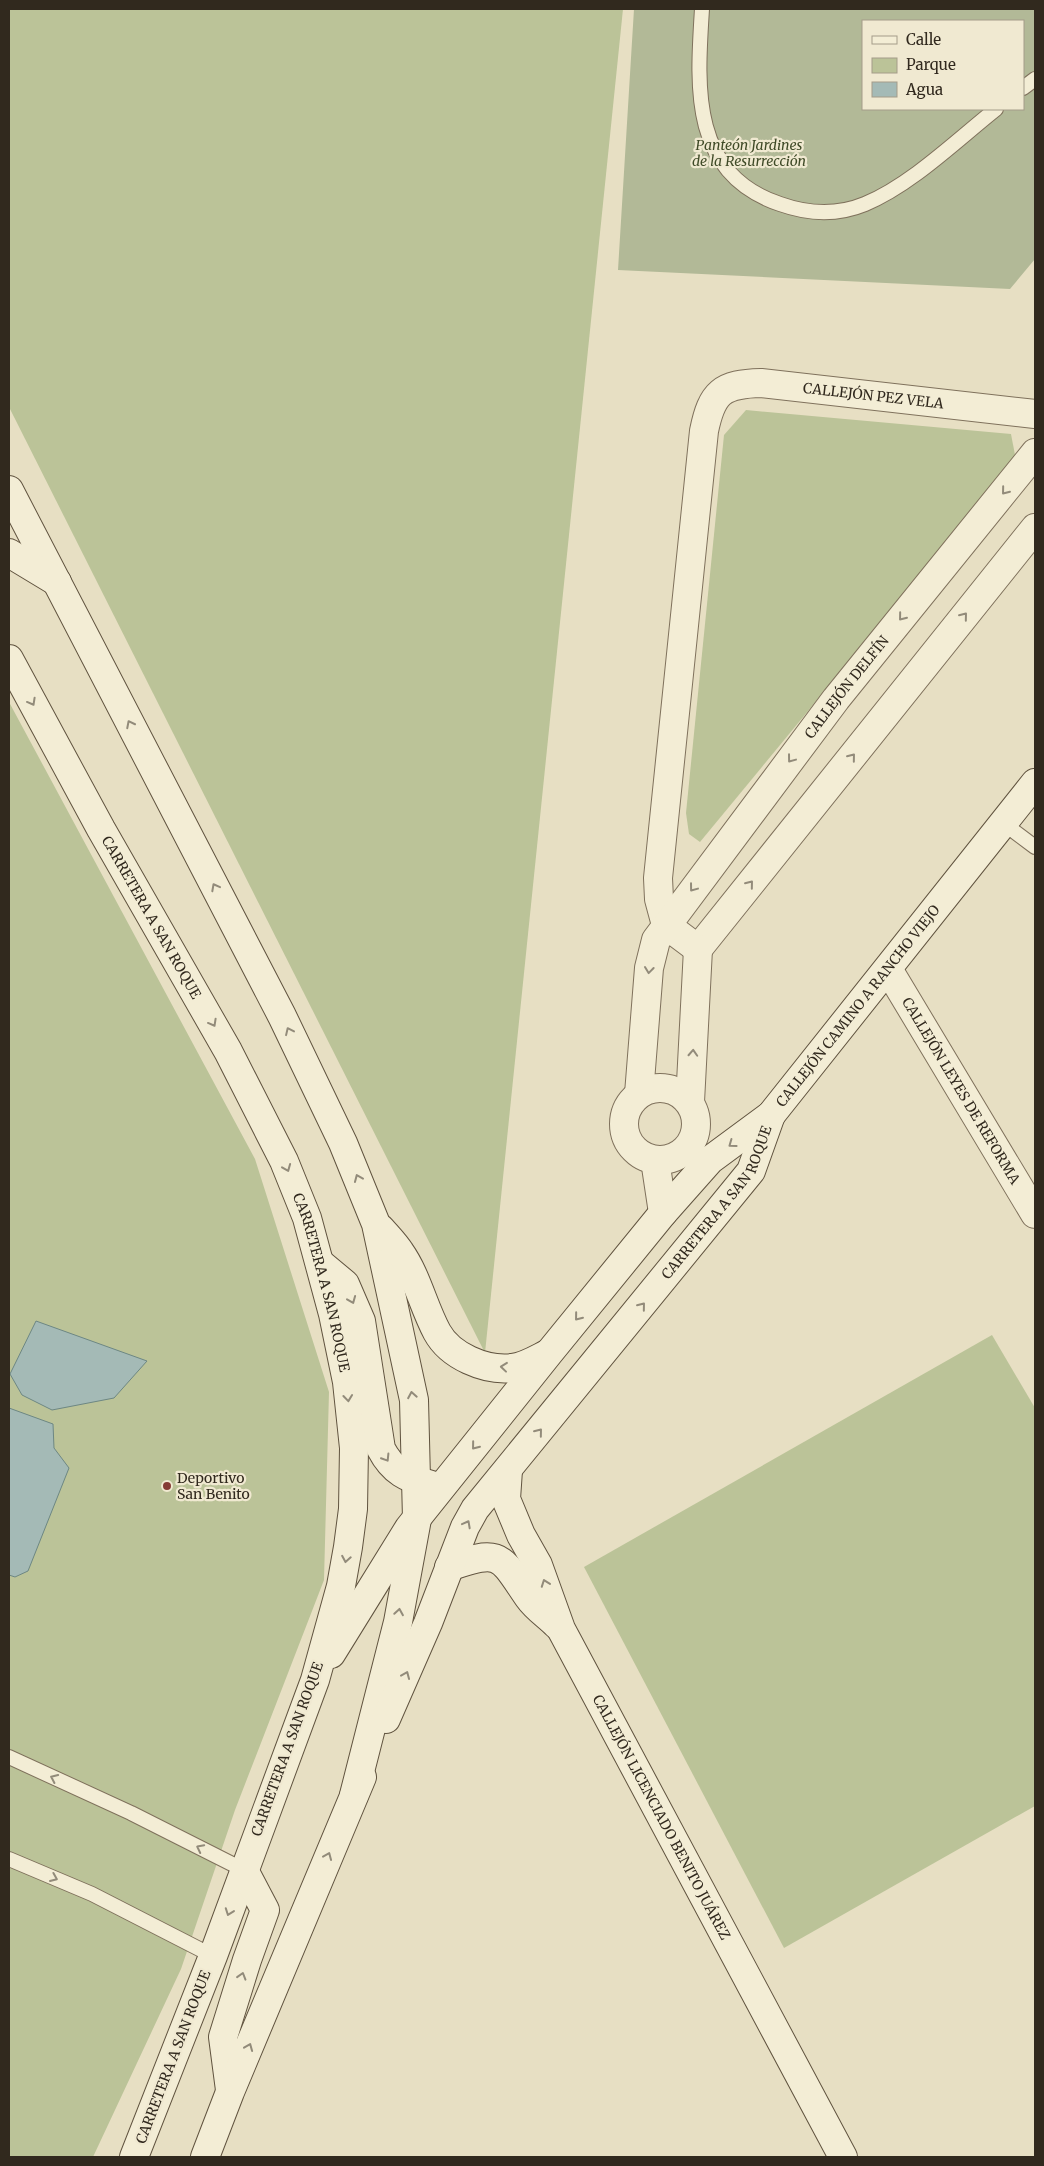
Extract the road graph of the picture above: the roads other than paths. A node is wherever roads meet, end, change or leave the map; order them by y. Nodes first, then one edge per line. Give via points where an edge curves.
1 (702, 9) edge
2 (1035, 79) edge
3 (1024, 87) edge
4 (995, 110) edge
5 (1035, 414) edge
6 (1035, 453) edge
7 (9, 490) edge
8 (1035, 528) edge
9 (9, 553) edge
10 (58, 583) junction
11 (9, 659) edge
12 (1035, 783) edge
13 (1003, 823) junction
14 (1035, 847) edge
15 (666, 925) junction
16 (698, 949) junction
17 (888, 969) junction
18 (638, 1094) junction
19 (690, 1102) junction
20 (771, 1115) junction
21 (701, 1151) junction
22 (655, 1160) junction
23 (663, 1213) junction
24 (1035, 1214) edge
25 (376, 1224) junction
26 (321, 1264) junction
27 (549, 1353) junction
28 (508, 1470) junction
29 (424, 1477) junction
30 (487, 1495) junction
31 (417, 1519) junction
32 (449, 1567) junction
33 (562, 1629) junction
34 (315, 1680) junction
35 (9, 1757) edge
36 (354, 1795) junction
37 (9, 1859) edge
38 (244, 1870) junction
39 (212, 1956) junction
40 (230, 2092) junction
41 (134, 2157) edge
42 (206, 2157) edge
43 (843, 2157) edge

1 - 4 lane via 699,78 708,137 715,155 728,172 749,190 796,210 817,213 841,211 885,194
2 - 3 lane
5 - 15 street, CALLEJÓN PEZ VELA via 761,383 729,386 716,397 704,431 658,878 659,899
6 -> 15 street, CALLEJÓN DELFÍN via 836,700
7 - 10 street
16 -> 8 street
9 - 10 street
25 -> 10 street via 350,1160 282,1016
11 -> 26 street, CARRETERA A SAN ROQUE via 101,829 228,1051 284,1161
12 - 13 street, CALLEJÓN CAMINO A RANCHO VIEJO
13 - 14 lane
13 - 17 street, CALLEJÓN CAMINO A RANCHO VIEJO
15 - 16 street
15 -> 18 street, CALLEJÓN DELFÍN via 656,940 649,968
19 -> 16 street
17 - 20 street, CALLEJÓN CAMINO A RANCHO VIEJO
17 - 24 street, CALLEJÓN LEYES DE REFORMA
18 - 19 street via 666,1087 680,1092
18 - 22 street via 626,1110 624,1132 636,1151
19 - 21 street via 695,1111
20 -> 21 street, CALLEJÓN CAMINO A RANCHO VIEJO
28 -> 20 street, CARRETERA A SAN ROQUE via 752,1171
21 - 22 street
21 - 23 street, CALLEJÓN CAMINO A RANCHO VIEJO
22 - 23 street
23 -> 27 street, CALLEJÓN CAMINO A RANCHO VIEJO
27 -> 25 street via 512,1368 479,1364 458,1354 437,1333 401,1252
29 -> 25 street via 414,1400
26 -> 29 street via 345,1284 360,1321 381,1449 398,1472
26 -> 34 street, CARRETERA A SAN ROQUE via 347,1382 354,1448 353,1509 341,1586
27 -> 29 street, CALLEJÓN CAMINO A RANCHO VIEJO
28 - 30 street, CARRETERA A SAN ROQUE
33 -> 28 street, CALLEJÓN LICENCIADO BENITO JUÁREZ via 538,1565 506,1499
29 - 30 street via 462,1493
29 - 31 street, CALLEJÓN CAMINO A RANCHO VIEJO
32 -> 30 street, CARRETERA A SAN ROQUE via 465,1527
31 - 34 street, CALLEJÓN CAMINO A RANCHO VIEJO
36 -> 31 street via 398,1622
32 - 33 street via 474,1558 490,1557 503,1562 530,1599
36 -> 32 street, CARRETERA A SAN ROQUE via 428,1624
33 - 43 street, CALLEJÓN LICENCIADO BENITO JUÁREZ
34 - 38 street, CARRETERA A SAN ROQUE
38 -> 35 lane
40 -> 36 street, CARRETERA A SAN ROQUE
37 -> 39 lane via 92,1894
38 -> 39 street, CARRETERA A SAN ROQUE
40 -> 38 street via 223,2037 265,1910
39 - 41 street, CARRETERA A SAN ROQUE
40 - 42 street, CARRETERA A SAN ROQUE

